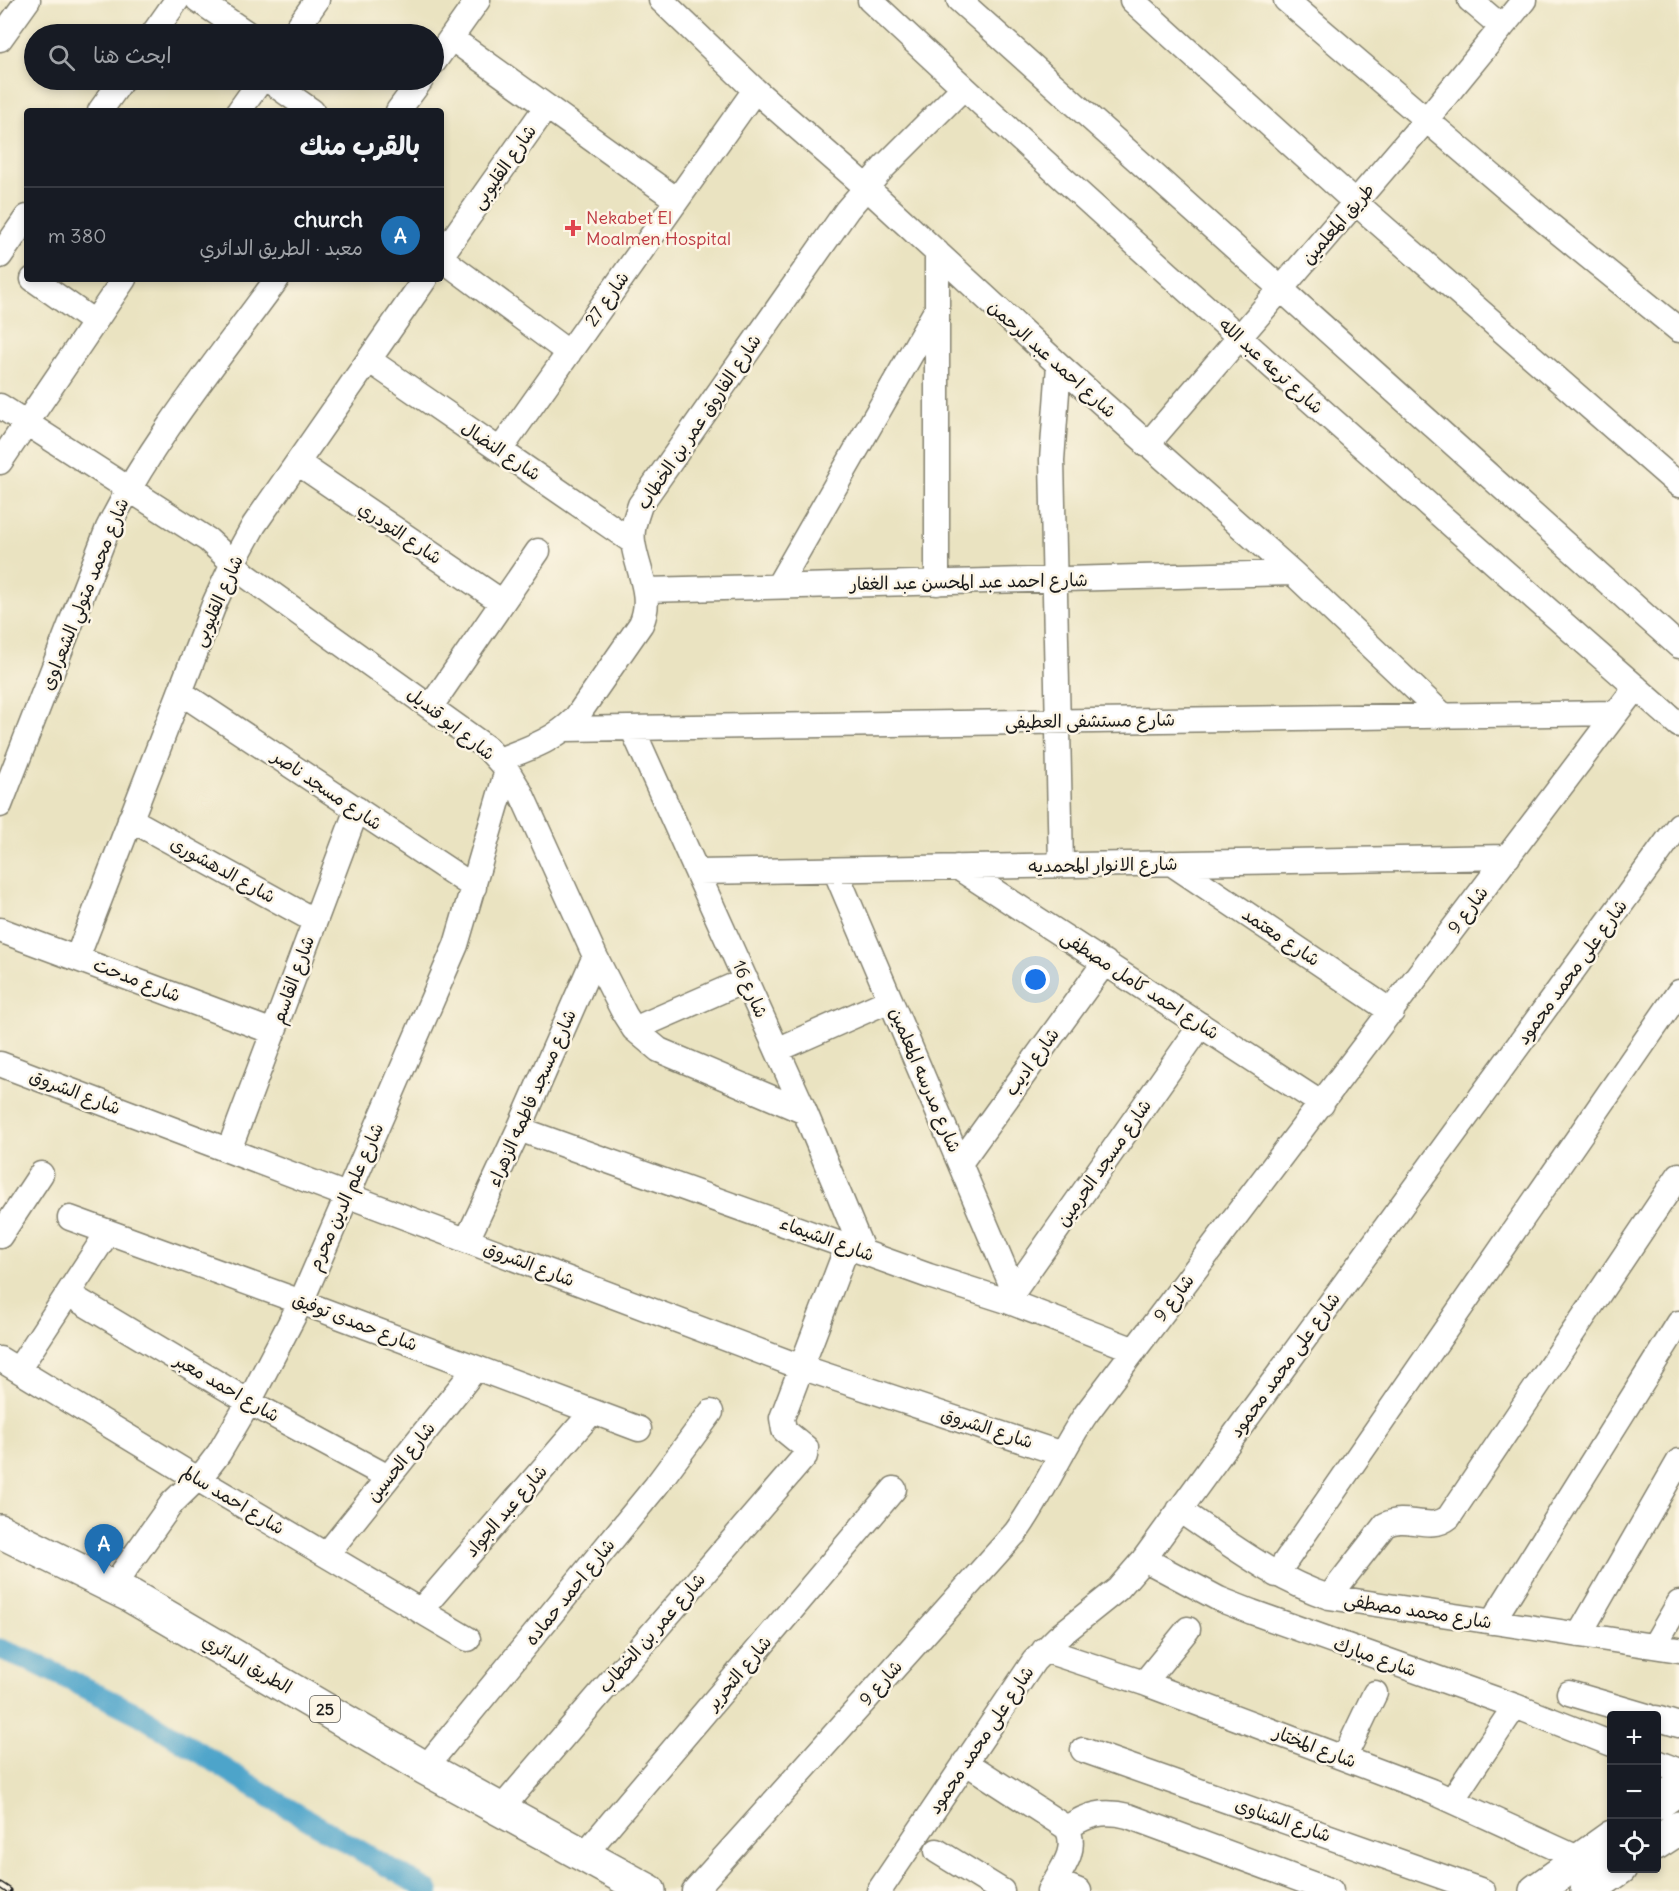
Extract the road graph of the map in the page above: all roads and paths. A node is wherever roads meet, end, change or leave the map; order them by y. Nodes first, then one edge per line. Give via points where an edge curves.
1 (28, 0) edge
2 (177, 0) edge
3 (198, 0) edge
4 (317, 0) edge
5 (478, 0) edge
6 (661, 0) edge
7 (870, 0) edge
8 (959, 0) edge
9 (1132, 0) edge
10 (1286, 0) edge
11 (1470, 0) edge
12 (1524, 0) edge
13 (160, 24) edge
14 (233, 24) edge
15 (300, 24) edge
16 (1502, 27) junction
17 (451, 38) junction
18 (0, 39) edge
19 (444, 48) edge
20 (963, 88) junction
21 (115, 90) edge
22 (254, 90) edge
23 (282, 90) edge
24 (414, 90) edge
25 (755, 90) junction
26 (546, 107) junction
27 (102, 108) edge
28 (241, 108) edge
29 (308, 108) edge
30 (400, 108) edge
31 (1426, 120) junction
32 (866, 187) junction
33 (677, 200) junction
34 (1356, 203) junction
35 (24, 221) edge
36 (937, 252) junction
37 (444, 253) edge
38 (0, 256) edge
39 (444, 259) edge
40 (24, 273) edge
41 (37, 282) edge
42 (122, 282) edge
43 (274, 282) edge
44 (423, 282) edge
45 (1281, 290) junction
46 (935, 312) junction
47 (94, 322) junction
48 (1679, 330) edge
49 (1239, 337) junction
50 (569, 353) junction
51 (369, 360) junction
52 (1059, 365) junction
53 (0, 406) edge
54 (24, 423) junction
55 (1147, 445) junction
56 (500, 450) junction
57 (0, 462) edge
58 (298, 463) junction
59 (1679, 485) edge
60 (128, 489) junction
61 (633, 542) junction
62 (538, 551) dead end
63 (233, 563) junction
64 (1293, 573) junction
65 (1054, 579) junction
66 (937, 583) junction
67 (778, 586) junction
68 (646, 590) junction
69 (502, 602) junction
70 (1679, 646) edge
71 (1636, 687) junction
72 (180, 692) junction
73 (431, 706) junction
74 (1616, 714) junction
75 (1444, 716) junction
76 (1058, 722) junction
77 (1679, 725) edge
78 (632, 728) junction
79 (565, 729) junction
80 (503, 765) junction
81 (0, 805) edge
82 (357, 809) junction
83 (130, 819) junction
84 (1679, 825) edge
85 (1508, 857) junction
86 (1171, 863) junction
87 (1061, 865) junction
88 (957, 867) junction
89 (835, 870) junction
90 (698, 872) junction
91 (474, 887) junction
92 (315, 921) junction
93 (0, 930) edge
94 (595, 956) junction
95 (77, 957) junction
96 (1105, 962) junction
97 (746, 980) junction
98 (1679, 992) edge
99 (890, 1000) junction
100 (1392, 1012) junction
101 (1201, 1025) junction
102 (634, 1029) junction
103 (273, 1032) junction
104 (777, 1050) junction
105 (0, 1064) edge
106 (1322, 1104) junction
107 (805, 1112) junction
108 (519, 1129) junction
109 (229, 1150) junction
110 (960, 1163) junction
111 (41, 1174) dead end
112 (1679, 1175) edge
113 (347, 1195) junction
114 (70, 1218) dead end
115 (108, 1232) junction
116 (0, 1236) edge
117 (467, 1240) junction
118 (855, 1249) junction
119 (68, 1294) junction
120 (1010, 1296) junction
121 (301, 1302) junction
122 (1679, 1323) edge
123 (1135, 1350) junction
124 (9, 1364) edge
125 (801, 1367) junction
126 (476, 1368) junction
127 (249, 1402) junction
128 (592, 1412) junction
129 (711, 1412) dead end
130 (639, 1429) dead end
131 (1062, 1454) junction
132 (1679, 1461) edge
133 (388, 1477) junction
134 (195, 1478) junction
135 (894, 1489) dead end
136 (1179, 1510) junction
137 (0, 1531) edge
138 (0, 1554) edge
139 (326, 1555) junction
140 (1144, 1559) junction
141 (1276, 1575) junction
142 (112, 1586) junction
143 (1329, 1597) junction
144 (1679, 1603) edge
145 (420, 1611) junction
146 (1492, 1622) junction
147 (1188, 1629) dead end
148 (1579, 1635) junction
149 (468, 1639) dead end
150 (1654, 1646) junction
151 (1044, 1650) junction
152 (1679, 1650) edge
153 (1144, 1683) junction
154 (1375, 1693) dead end
155 (1569, 1693) dead end
156 (1515, 1706) junction
157 (1630, 1711) edge
158 (1661, 1720) edge
159 (1679, 1725) edge
160 (1607, 1742) edge
161 (1083, 1750) dead end
162 (1344, 1758) junction
163 (965, 1762) junction
164 (1661, 1764) edge
165 (425, 1768) junction
166 (1679, 1771) edge
167 (1679, 1788) edge
168 (1452, 1800) junction
169 (1661, 1801) edge
170 (500, 1810) junction
171 (1067, 1828) junction
172 (1679, 1828) edge
173 (1607, 1840) edge
174 (1661, 1840) edge
175 (937, 1851) dead end
176 (583, 1856) junction
177 (1580, 1859) junction
178 (1614, 1873) edge
179 (1052, 1886) edge
180 (600, 1891) edge
181 (648, 1891) edge
182 (694, 1891) edge
183 (879, 1891) edge
184 (1002, 1891) edge
185 (1079, 1891) edge
186 (1331, 1891) edge
187 (1483, 1891) edge
188 (1536, 1891) edge
189 (1587, 1891) edge

1 - 18 street
2 - 13 street
3 - 14 street
4 - 15 street
5 - 17 street
6 - 25 street, شارع احمد عبد الرحمن
7 - 20 street, شارع ترعه عبد الله
8 - 45 street
9 - 34 street
10 - 31 street
11 - 16 street
12 - 16 street, طريق المعلمين
16 - 31 street, طريق المعلمين
17 - 19 street
17 - 26 street
20 - 32 street, شارع الفاروق عمر بن الخطاب
20 - 49 street, شارع ترعه عبد الله
21 - 27 street
22 - 28 street
23 - 29 street
24 - 30 street
25 - 32 street, شارع احمد عبد الرحمن
25 - 33 street, شارع 27
26 - 33 street
26 - 37 street, شارع القليوبى
31 - 34 street, طريق المعلمين
31 - 48 street
32 - 36 street, شارع احمد عبد الرحمن
32 - 61 street, شارع الفاروق عمر بن الخطاب via 640,505
33 - 50 street, شارع 27
34 - 45 street, طريق المعلمين
34 - 59 street
35 - 38 street
36 - 46 street
36 - 52 street, شارع احمد عبد الرحمن
38 - 40 street
39 - 50 street
41 - 47 street
42 - 47 street
43 - 60 street, شارع محمد متولي الشعراوى
44 - 51 street, شارع القليوبى
45 - 49 street, طريق المعلمين
45 - 70 street
46 - 66 street
46 - 67 street
47 - 54 street
49 - 55 street, طريق المعلمين
49 - 71 street, شارع ترعه عبد الله
50 - 56 street, شارع 27
51 - 56 street, شارع النضال
51 - 58 street, شارع القليوبى
52 - 55 street, شارع احمد عبد الرحمن
52 - 65 street via 1052,460
53 - 54 street, شارع ابو قنديل
54 - 57 street
54 - 60 street, شارع ابو قنديل
55 - 64 street, شارع احمد عبد الرحمن
56 - 61 street, شارع النضال
58 - 63 street, شارع القليوبى via 254,525
58 - 69 street, شارع التودري
60 - 63 street, شارع ابو قنديل via 208,540
60 - 81 street, شارع محمد متولي الشعراوى via 108,528
61 - 68 street, شارع الفاروق عمر بن الخطاب
62 - 69 street
63 - 72 street, شارع القليوبى
63 - 73 street, شارع ابو قنديل
64 - 65 street, شارع احمد عبد المحسن عبد الغفار
64 - 75 street, شارع احمد عبد الرحمن
65 - 66 street, شارع احمد عبد المحسن عبد الغفار
65 - 76 street
66 - 67 street, شارع احمد عبد المحسن عبد الغفار
67 - 68 street, شارع احمد عبد المحسن عبد الغفار
68 - 79 street, شارع الفاروق عمر بن الخطاب via 646,614 641,624
69 - 73 street
71 - 74 street, شارع 9
71 - 77 street, شارع ترعه عبد الله
72 - 82 street, شارع مسجد ناصر
72 - 83 street, شارع القليوبى
73 - 80 street, شارع ابو قنديل via 474,737
74 - 75 street, شارع مستشفى العطيفى
74 - 85 street, شارع 9
75 - 76 street, شارع مستشفى العطيفى
76 - 78 street, شارع مستشفى العطيفى
76 - 87 street
78 - 79 street, شارع مستشفى العطيفى
78 - 90 street, شارع 16
79 - 80 street, شارع الفاروق عمر بن الخطاب
80 - 91 street, شارع علم الدين محرم
80 - 94 street, شارع ابو قنديل via 521,793
82 - 91 street, شارع مسجد ناصر
82 - 92 street, شارع القاسم
83 - 92 street, شارع الدهشورى
83 - 95 street, شارع القليوبى
84 - 136 street, شارع على محمد محمود
85 - 86 street, شارع الانوار المحمديه
85 - 100 street, شارع 9
86 - 87 street, شارع الانوار المحمديه
86 - 100 street, شارع معتمد
87 - 88 street, شارع الانوار المحمديه
88 - 89 street, شارع الانوار المحمديه
88 - 96 street, شارع احمد كامل مصطفى
89 - 90 street, شارع الانوار المحمديه
89 - 99 street, شارع مدرسه المعلمين
90 - 97 street, شارع 16
91 - 113 street, شارع علم الدين محرم via 456,945
92 - 103 street, شارع القاسم
93 - 95 street, شارع مدحت
94 - 102 street, شارع ابو قنديل
94 - 108 street, شارع مسجد فاطمه الزهراء
95 - 103 street, شارع مدحت
96 - 101 street, شارع احمد كامل مصطفى
96 - 110 street, شارع اديب
97 - 102 street
97 - 104 street, شارع 16
98 - 141 street
99 - 104 street
99 - 110 street, شارع مدرسه المعلمين
100 - 106 street, شارع 9
101 - 106 street, شارع احمد كامل مصطفى
101 - 120 street, شارع مسجد الحرمين
102 - 107 street, شارع ابو قنديل via 659,1050
103 - 109 street, شارع القاسم
104 - 107 street, شارع 16
105 - 109 street, شارع الشروق
106 - 123 street, شارع 9
107 - 118 street, شارع 16
108 - 117 street, شارع مسجد فاطمه الزهراء
108 - 118 street, شارع الشيماء
109 - 113 street, شارع الشروق
110 - 120 street, شارع مدرسه المعلمين
111 - 116 street
112 - 143 street via 1449,1516 1438,1524 1395,1521 1385,1525
113 - 117 street, شارع الشروق
113 - 121 street, شارع علم الدين محرم
114 - 115 street, شارع حمدى توفيق
115 - 119 street
115 - 121 street, شارع حمدى توفيق
117 - 125 street, شارع الشروق
118 - 120 street, شارع الشيماء
118 - 125 street
119 - 124 street
119 - 127 street, شارع احمد معبر
120 - 123 street, شارع الشيماء
121 - 126 street, شارع حمدى توفيق
121 - 127 street, شارع علم الدين محرم
122 - 146 street
123 - 131 street, شارع 9 via 1086,1414
124 - 134 street, شارع احمد سالم
125 - 131 street, شارع الشروق
125 - 170 street, شارع عمر بن الخطاب via 782,1424 806,1448 805,1456
126 - 128 street, شارع حمدى توفيق
126 - 133 street, شارع الحسين
127 - 133 street, شارع احمد معبر
127 - 134 street, شارع علم الدين محرم via 213,1462
128 - 130 street, شارع حمدى توفيق
128 - 145 street, شارع عبد الجواد
129 - 165 street, شارع احمد حماده via 635,1512
131 - 182 street, شارع 9 via 1016,1533
132 - 148 street
133 - 139 street, شارع الحسين
134 - 139 street, شارع احمد سالم
134 - 142 street, شارع علم الدين محرم via 172,1503
135 - 176 street, شارع التحرير
136 - 140 street, شارع على محمد محمود
136 - 141 street, شارع محمد مصطفى
137 - 142 highway, الطريق الدائري / 25
138 - 180 highway, الطريق الدائري / 25 via 113,1608
139 - 145 street, شارع احمد سالم
140 - 151 street, شارع على محمد محمود via 1111,1596
140 - 156 street, شارع مبارك via 1219,1599
141 - 143 street, شارع محمد مصطفى
142 - 165 highway, الطريق الدائري / 25
143 - 146 street, شارع محمد مصطفى
144 - 150 street
145 - 149 street, شارع احمد سالم
146 - 148 street, شارع محمد مصطفى
147 - 153 street
148 - 150 street, شارع محمد مصطفى
150 - 152 street, شارع محمد مصطفى
151 - 153 street, شارع المختار
151 - 163 street, شارع على محمد محمود
153 - 162 street, شارع المختار
154 - 162 street
155 - 157 street
156 - 160 street, شارع مبارك
156 - 168 street
158 - 159 street
161 - 187 street, شارع الشناوى
162 - 168 street, شارع المختار
163 - 171 street
163 - 183 street, شارع على محمد محمود
164 - 166 street
165 - 170 highway, الطريق الدائري / 25
167 - 169 highway
168 - 177 street, شارع المختار
170 - 176 highway, الطريق الدائري / 25
171 - 179 street via 1072,1846
171 - 186 street via 1102,1812 1128,1816
172 - 174 highway
173 - 177 highway
175 - 184 street
176 - 181 highway, الطريق الدائري / 25
177 - 188 highway
178 - 189 highway
179 - 185 street

